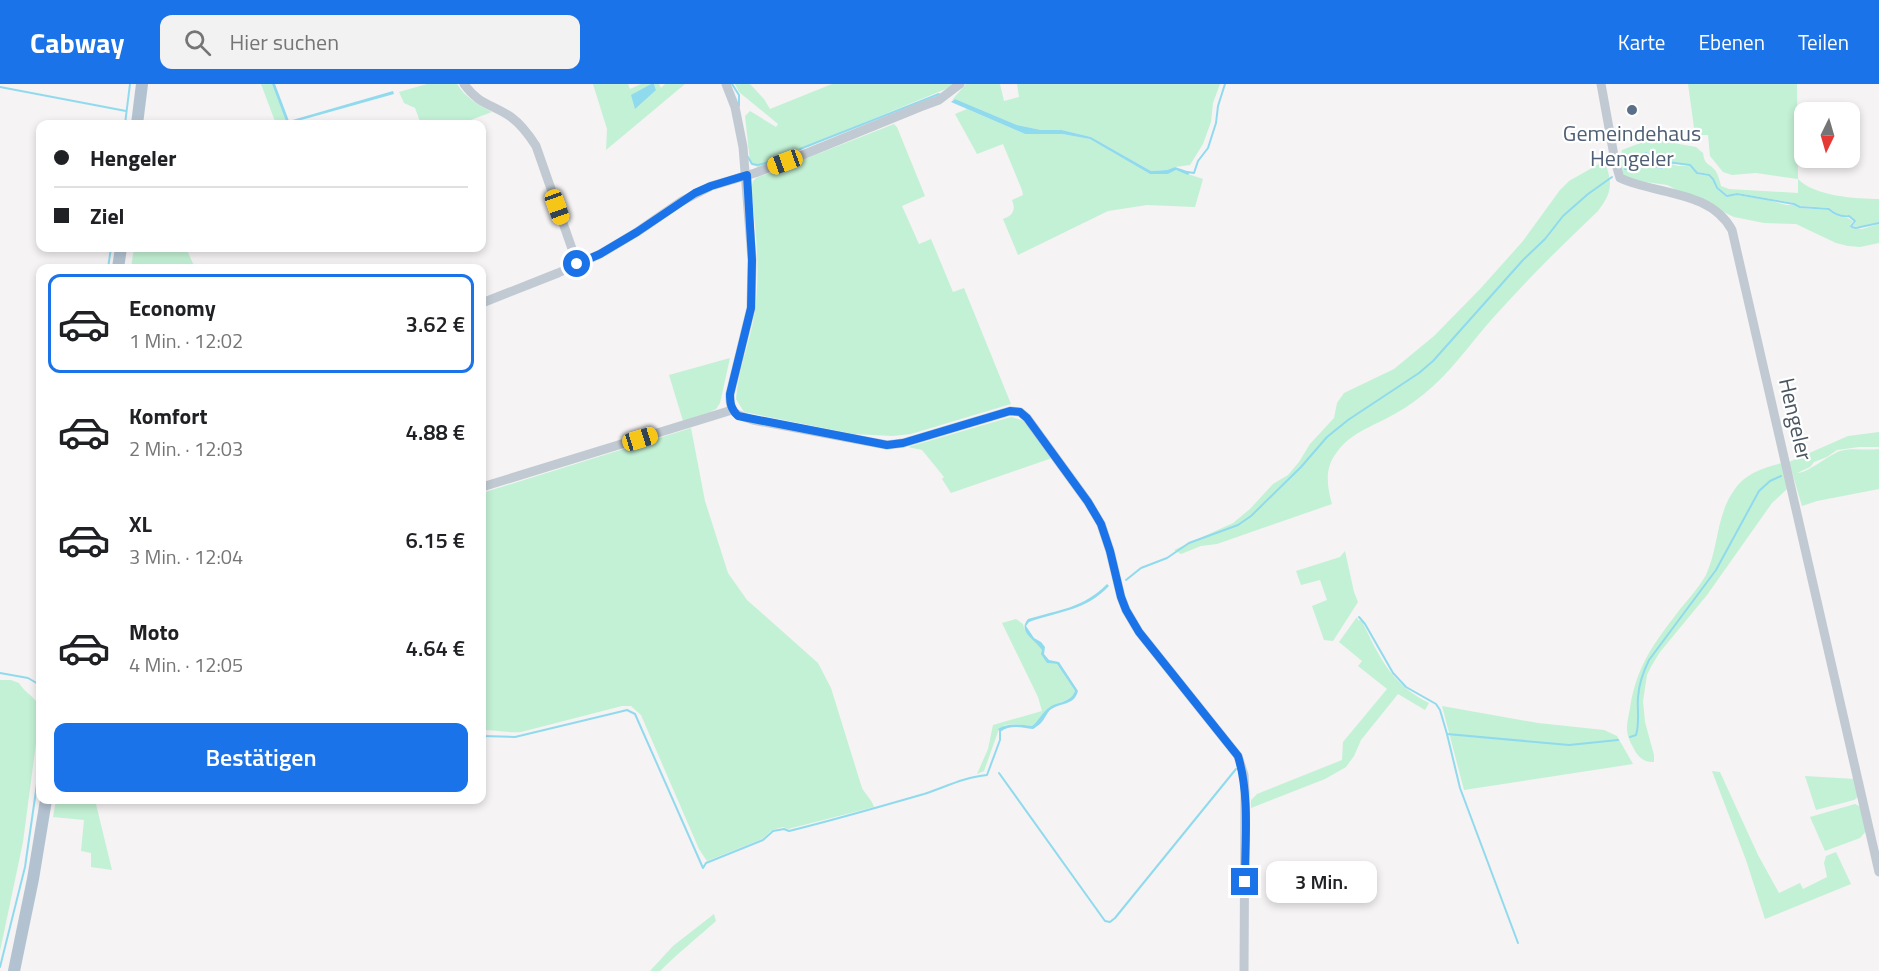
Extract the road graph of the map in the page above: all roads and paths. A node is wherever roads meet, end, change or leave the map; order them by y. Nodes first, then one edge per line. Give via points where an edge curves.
1 (142, 84) edge
2 (464, 84) edge
3 (726, 84) edge
4 (960, 84) edge
5 (1601, 84) edge
6 (138, 120) edge
7 (747, 175) junction
8 (577, 264) junction
9 (486, 301) edge
10 (732, 410) junction
11 (486, 486) edge
12 (45, 804) edge
13 (1879, 872) edge
14 (14, 971) edge
15 (1244, 971) edge

1 - 6 main road
2 - 8 street via 476,98 509,116 536,146
3 - 7 street via 738,118
4 - 7 street via 939,100
5 - 13 street, Hengeler via 1620,177 1709,206 1732,230
7 - 8 street via 695,193 637,232
7 - 10 street via 751,296 730,394
8 - 9 street
10 - 11 street
10 - 15 street via 753,420 887,445 1010,411 1027,418 1101,524 1121,597 1132,621 1238,756 1245,792
12 - 14 main road

